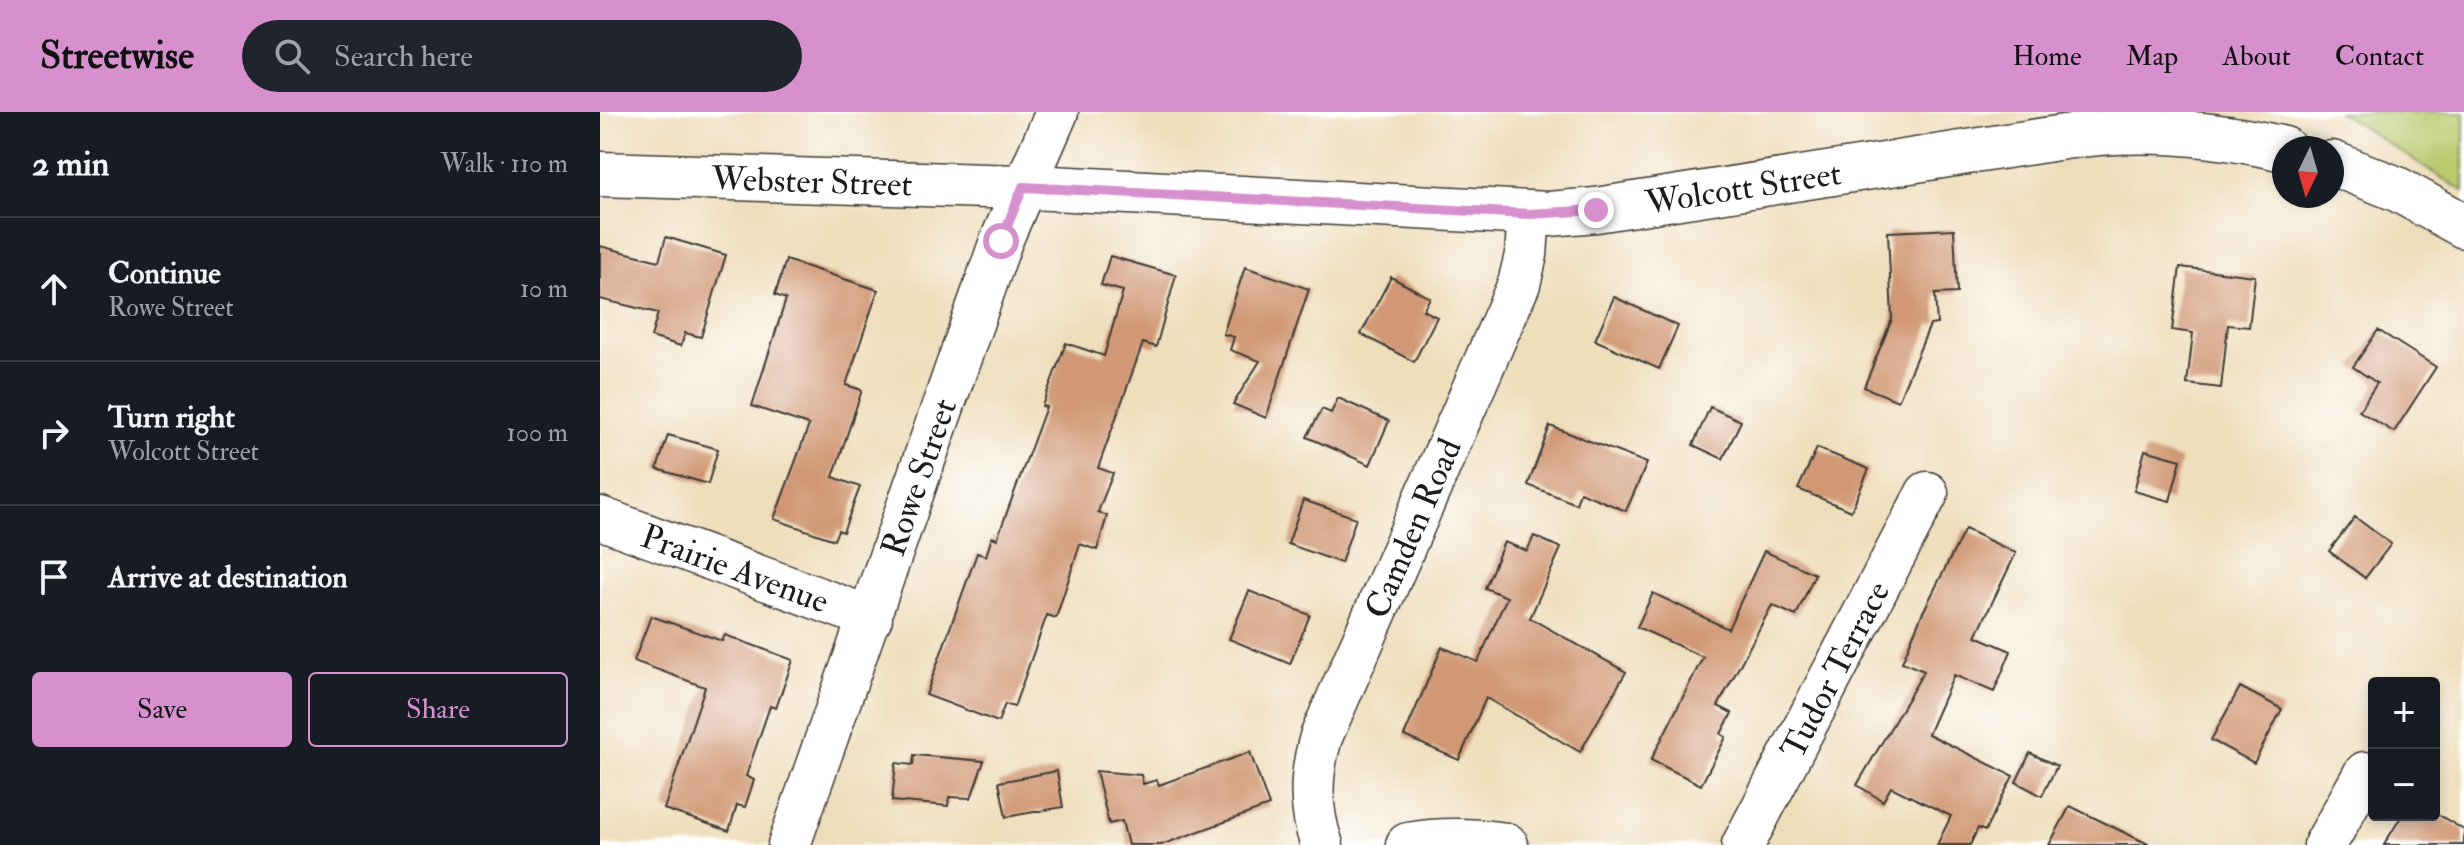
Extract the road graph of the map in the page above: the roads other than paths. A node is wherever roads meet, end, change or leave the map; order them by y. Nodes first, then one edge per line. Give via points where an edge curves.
1 (1057, 112) edge
2 (2174, 121) edge
3 (2272, 147) edge
4 (2344, 168) edge
5 (600, 174) edge
6 (1023, 187) junction
7 (1529, 214) junction
8 (2464, 226) edge
9 (1927, 493) dead end
10 (600, 518) edge
11 (871, 618) junction
12 (2365, 773) dead end
13 (789, 845) edge
14 (1322, 845) edge
15 (1408, 845) edge
16 (1506, 845) edge
17 (1743, 845) edge
18 (2325, 845) edge

1 - 6 street, Rowe Street
2 - 3 street, Wolcott Street
2 - 7 street, Wolcott Street via 1596,210
4 - 8 street via 2397,189
5 - 6 street, Webster Street
6 - 7 street, Wolcott Street
6 - 11 street, Rowe Street
7 - 14 street, Camden Road via 1519,284 1315,755 1311,790
9 - 17 street, Tudor Terrace
10 - 11 street, Prairie Avenue
11 - 13 street, Rowe Street
12 - 18 street
15 - 16 street

